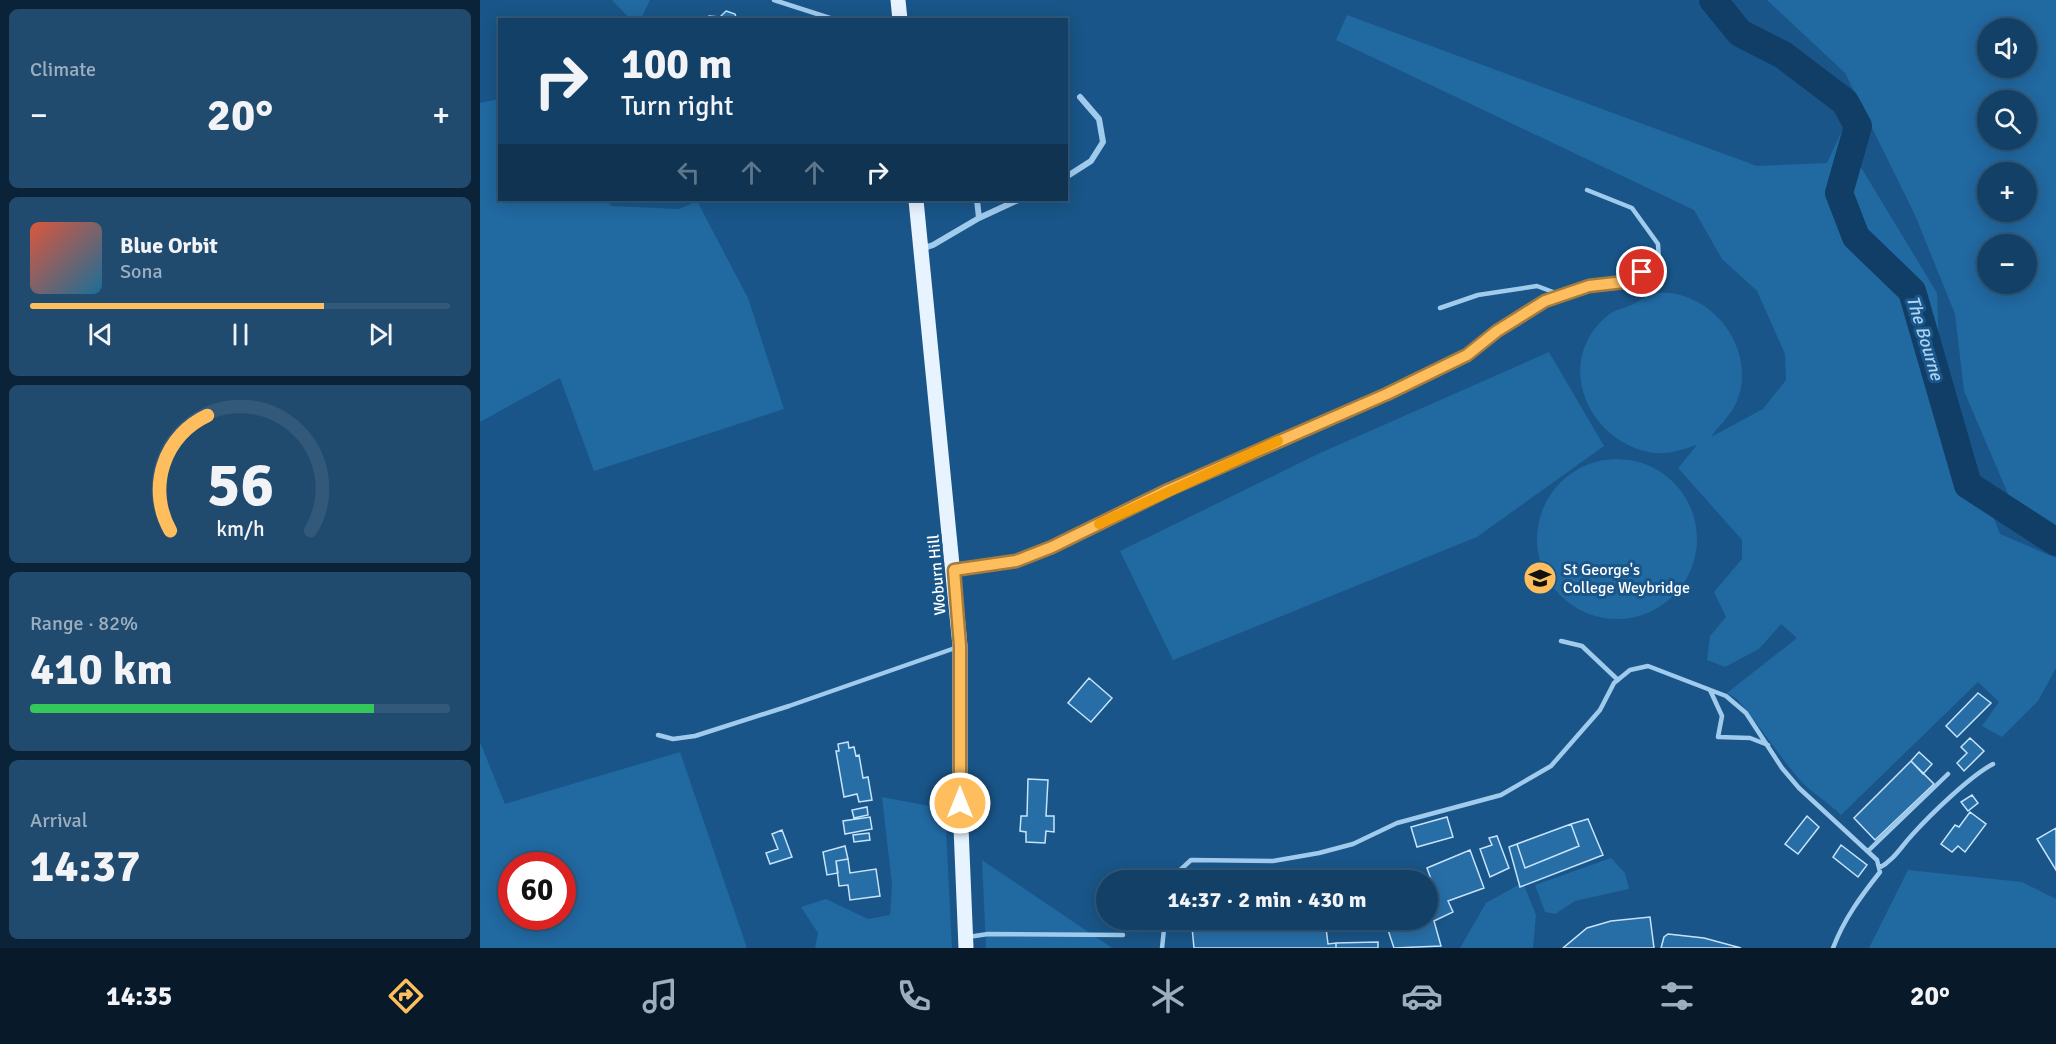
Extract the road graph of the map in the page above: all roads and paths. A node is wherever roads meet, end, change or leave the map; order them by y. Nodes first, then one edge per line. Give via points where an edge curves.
1 (774, 0) edge
2 (898, 0) edge
3 (830, 18) edge
4 (900, 18) edge
5 (1080, 97) dead end
6 (1068, 176) edge
7 (1587, 190) dead end
8 (916, 201) edge
9 (976, 201) edge
10 (1016, 201) edge
11 (979, 218) junction
12 (921, 249) junction
13 (1562, 295) junction
14 (1440, 308) dead end
15 (954, 570) junction
16 (1561, 641) dead end
17 (960, 646) junction
18 (1618, 680) junction
19 (1709, 689) junction
20 (658, 735) dead end
21 (1768, 745) junction
22 (1993, 764) dead end
23 (1948, 774) dead end
24 (1868, 851) junction
25 (1879, 868) junction
26 (1180, 870) edge
27 (1164, 930) edge
28 (1123, 935) dead end
29 (965, 943) edge
30 (1162, 948) edge
31 (1833, 948) edge

1 - 3 lane
2 - 4 main road
5 - 6 street via 1099,118 1103,142 1091,161
7 - 13 lane via 1632,208 1658,244 1659,263 1624,282 1589,286
8 - 12 main road, Woburn Hill
9 - 11 street
10 - 11 street
11 - 12 street
12 - 15 main road, Woburn Hill
13 - 14 lane via 1537,286 1478,295
13 - 15 lane via 1497,331 1467,355 1168,490 1052,547 1016,561
15 - 17 main road, Woburn Hill
16 - 18 lane via 1582,646
17 - 20 lane via 695,736 673,739
17 - 29 main road, Woburn Hill
18 - 19 lane via 1630,670 1648,666
18 - 26 lane via 1600,710 1551,766 1501,795 1397,824 1353,844 1319,853 1272,861 1191,860
19 - 21 lane via 1726,696 1746,713
19 - 21 lane via 1722,716 1718,737 1750,738
21 - 24 lane via 1799,788
22 - 25 lane via 1974,777 1913,833 1888,864
23 - 24 lane
24 - 25 lane
25 - 31 lane via 1839,931
27 - 30 lane
28 - 29 lane via 988,934

